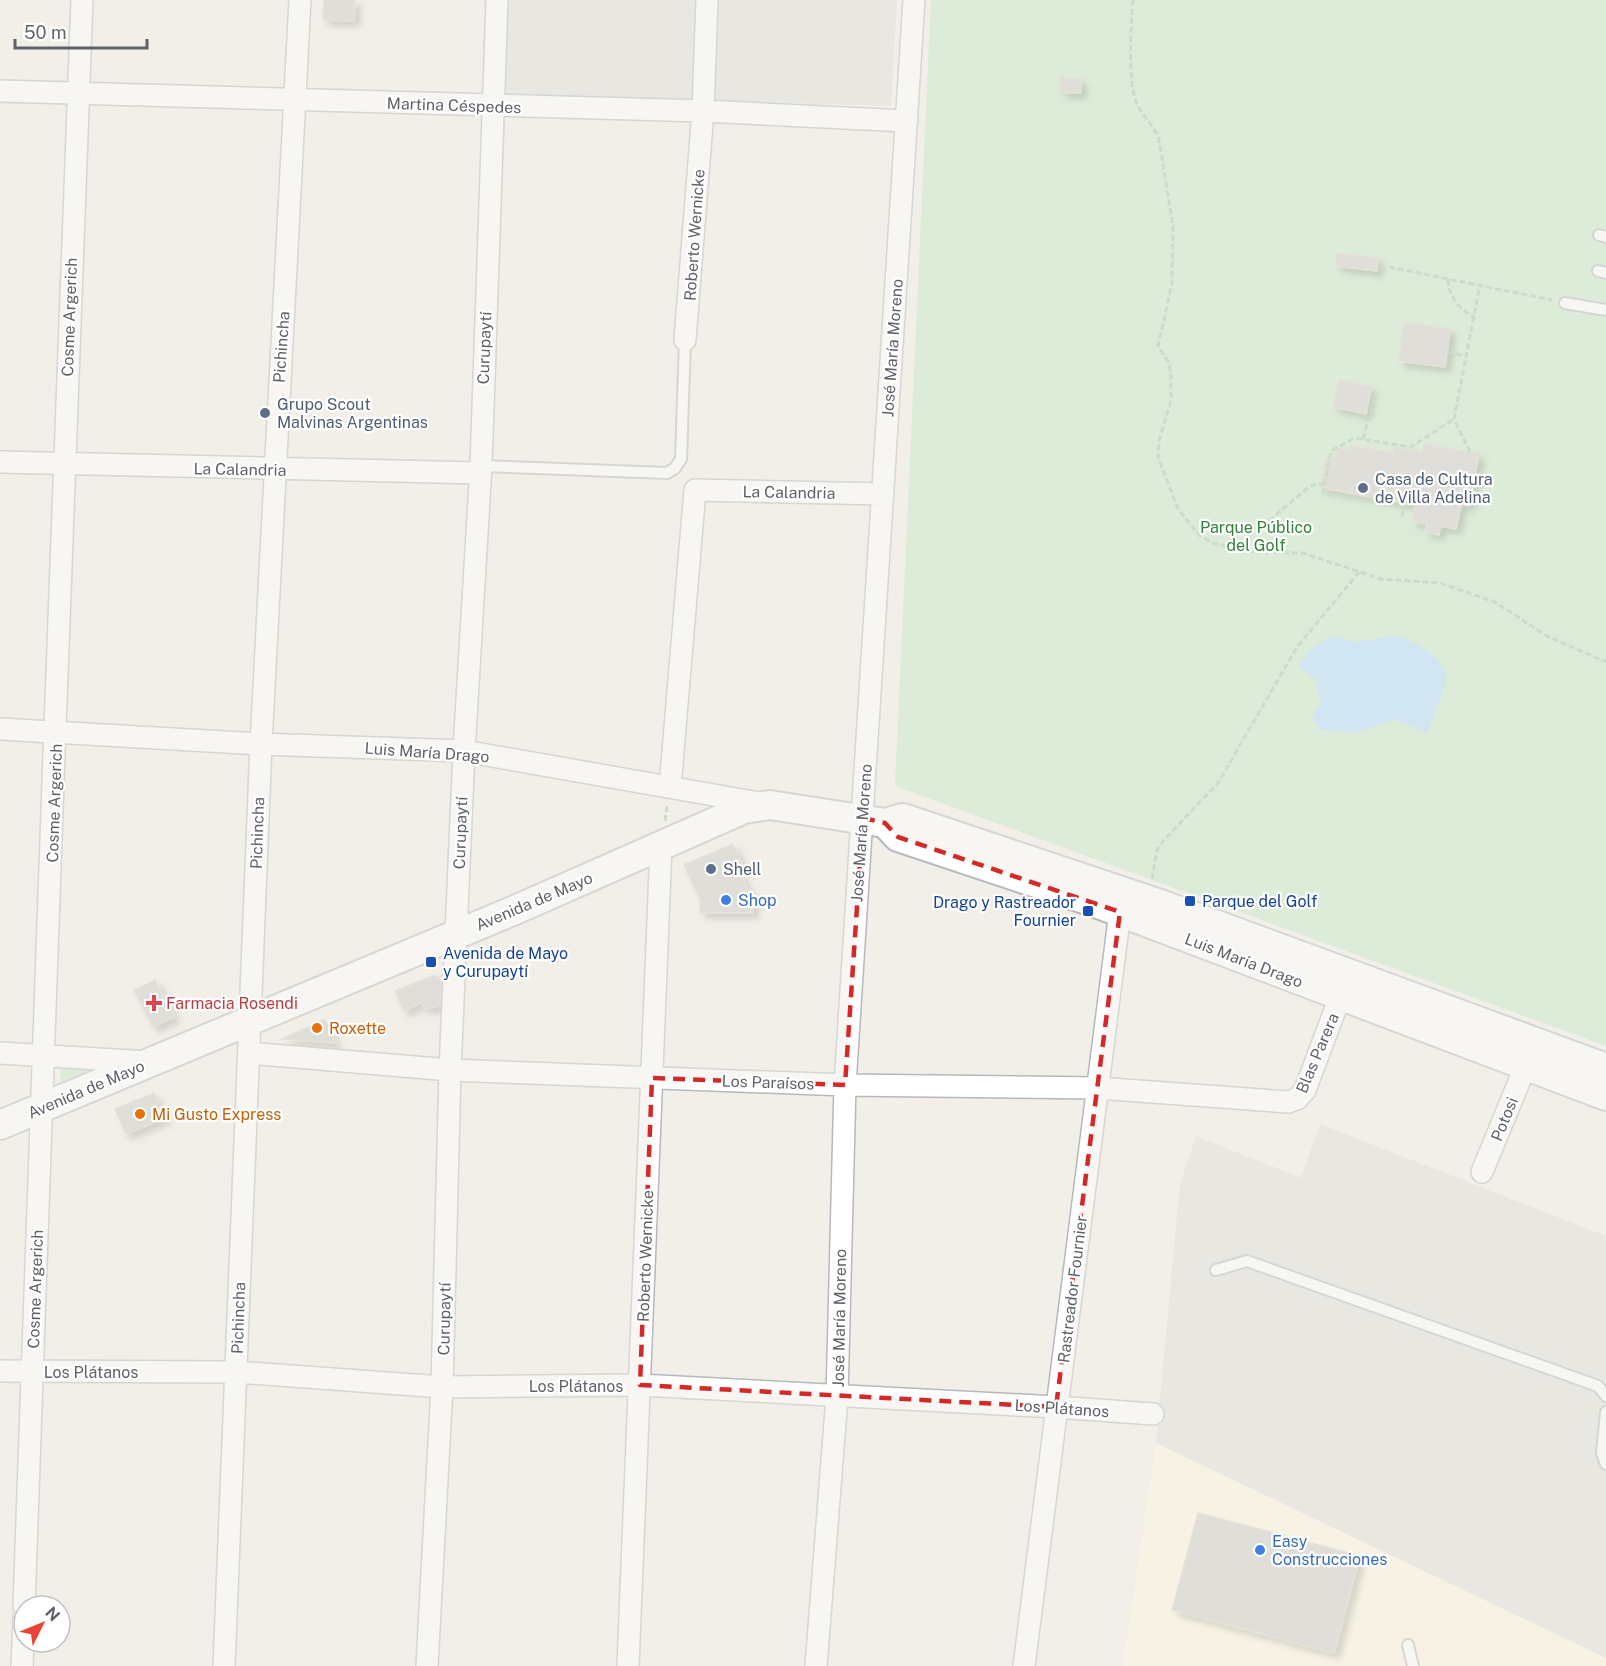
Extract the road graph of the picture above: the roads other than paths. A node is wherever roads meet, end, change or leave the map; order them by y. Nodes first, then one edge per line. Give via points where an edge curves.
1 (82, 0) edge
2 (300, 0) edge
3 (497, 0) edge
4 (707, 0) edge
5 (914, 0) edge
6 (0, 91) edge
7 (78, 93) junction
8 (296, 100) junction
9 (492, 106) junction
10 (703, 111) junction
11 (907, 121) junction
12 (1565, 303) road end
13 (1606, 310) edge
14 (685, 340) joint
15 (0, 462) edge
16 (63, 465) junction
17 (675, 468) joint
18 (273, 470) junction
19 (480, 470) junction
20 (883, 494) junction
21 (0, 729) edge
22 (57, 730) junction
23 (261, 744) junction
24 (464, 751) junction
25 (670, 787) junction
26 (770, 805) junction
27 (874, 820) junction
28 (661, 846) junction
29 (1120, 912) junction
30 (456, 934) junction
31 (1340, 997) junction
32 (250, 1018) junction
33 (0, 1053) edge
34 (249, 1053) junction
35 (42, 1055) junction
36 (148, 1062) junction
37 (1526, 1065) junction
38 (1606, 1068) edge
39 (450, 1070) junction
40 (652, 1078) junction
41 (845, 1085) junction
42 (1097, 1088) junction
43 (1606, 1096) edge
44 (1288, 1102) joint
45 (41, 1107) junction
46 (0, 1125) edge
47 (1482, 1172) dead end
48 (1215, 1269) dead end
49 (0, 1371) edge
50 (32, 1371) junction
51 (236, 1372) junction
52 (640, 1385) junction
53 (442, 1387) junction
54 (1606, 1396) edge
55 (837, 1397) junction
56 (1056, 1407) junction
57 (1606, 1412) edge
58 (1152, 1414) dead end
59 (1606, 1464) edge
60 (24, 1594) edge
61 (1408, 1646) dead end
62 (224, 1666) edge
63 (427, 1666) edge
64 (628, 1666) edge
65 (816, 1666) edge
66 (1024, 1666) edge
67 (1413, 1666) edge

1 - 7 street, Cosme Argerich
2 - 8 street, Pichincha
3 - 9 street, Curupaytí
4 - 10 street, Roberto Wernicke
5 - 11 street, José María Moreno
6 - 7 street, Martina Céspedes
7 - 8 street, Martina Céspedes
7 - 16 street, Cosme Argerich
8 - 9 street, Martina Céspedes
8 - 18 street, Pichincha
9 - 10 street, Martina Céspedes
9 - 19 street, Curupaytí
10 - 11 street, Martina Céspedes
10 - 14 street, Roberto Wernicke
11 - 20 street, José María Moreno
12 - 13 lane
14 - 17 lane, Roberto Wernicke via 681,459
15 - 16 street, La Calandria
16 - 18 street, La Calandria
16 - 22 street, Cosme Argerich
17 - 19 lane, La Calandria via 667,473
18 - 19 street, La Calandria
18 - 23 street, Pichincha
19 - 24 street, Curupaytí
20 - 25 street, La Calandria via 695,490
20 - 27 street, José María Moreno
21 - 22 street, Luis María Drago
22 - 23 street, Luis María Drago
22 - 35 street, Cosme Argerich
23 - 24 street, Luis María Drago
23 - 32 street, Pichincha
24 - 25 street, Luis María Drago
24 - 30 street, Curupaytí
25 - 26 street, Luis María Drago
26 - 27 main road, Luis María Drago
26 - 28 main road, Avenida de Mayo via 744,809
27 - 29 main road, Luis María Drago via 898,837
27 - 38 main road, Luis María Drago via 903,818 1160,904
27 - 41 street, José María Moreno
28 - 30 main road, Avenida de Mayo
28 - 40 street, Roberto Wernicke
29 - 31 main road, Luis María Drago
29 - 42 street, Rastreador Fournier
30 - 32 main road, Avenida de Mayo
30 - 39 street, Curupaytí
31 - 37 main road, Luis María Drago
31 - 44 street, Blas Parera via 1305,1090
32 - 34 street, Pichincha
32 - 36 main road, Avenida de Mayo
33 - 35 street
34 - 39 street, Los Paraísos
34 - 51 street, Pichincha
35 - 36 street
35 - 45 street, Cosme Argerich
36 - 45 main road, Avenida de Mayo
37 - 43 main road, Luis María Drago
37 - 47 street, Potosi
39 - 40 street, Los Paraísos
39 - 53 street, Curupaytí
40 - 41 street, Los Paraísos
40 - 52 street, Roberto Wernicke
41 - 42 street, Los Paraísos
41 - 55 street, José María Moreno
42 - 44 street, Los Paraísos
42 - 56 street, Rastreador Fournier
45 - 46 main road, Avenida de Mayo
45 - 50 street, Cosme Argerich
48 - 54 lane via 1247,1261 1598,1386
49 - 50 street, Los Plátanos
50 - 51 street, Los Plátanos
50 - 60 street, Cosme Argerich
51 - 53 street, Los Plátanos
51 - 62 street, Pichincha
52 - 53 street, Los Plátanos
52 - 55 street, Los Plátanos
52 - 64 street, Roberto Wernicke
53 - 63 street, Curupaytí
55 - 56 street, Los Plátanos
55 - 65 street, José María Moreno
56 - 58 street, Los Plátanos
56 - 66 street, Rastreador Fournier
57 - 59 lane via 1602,1453
61 - 67 lane

